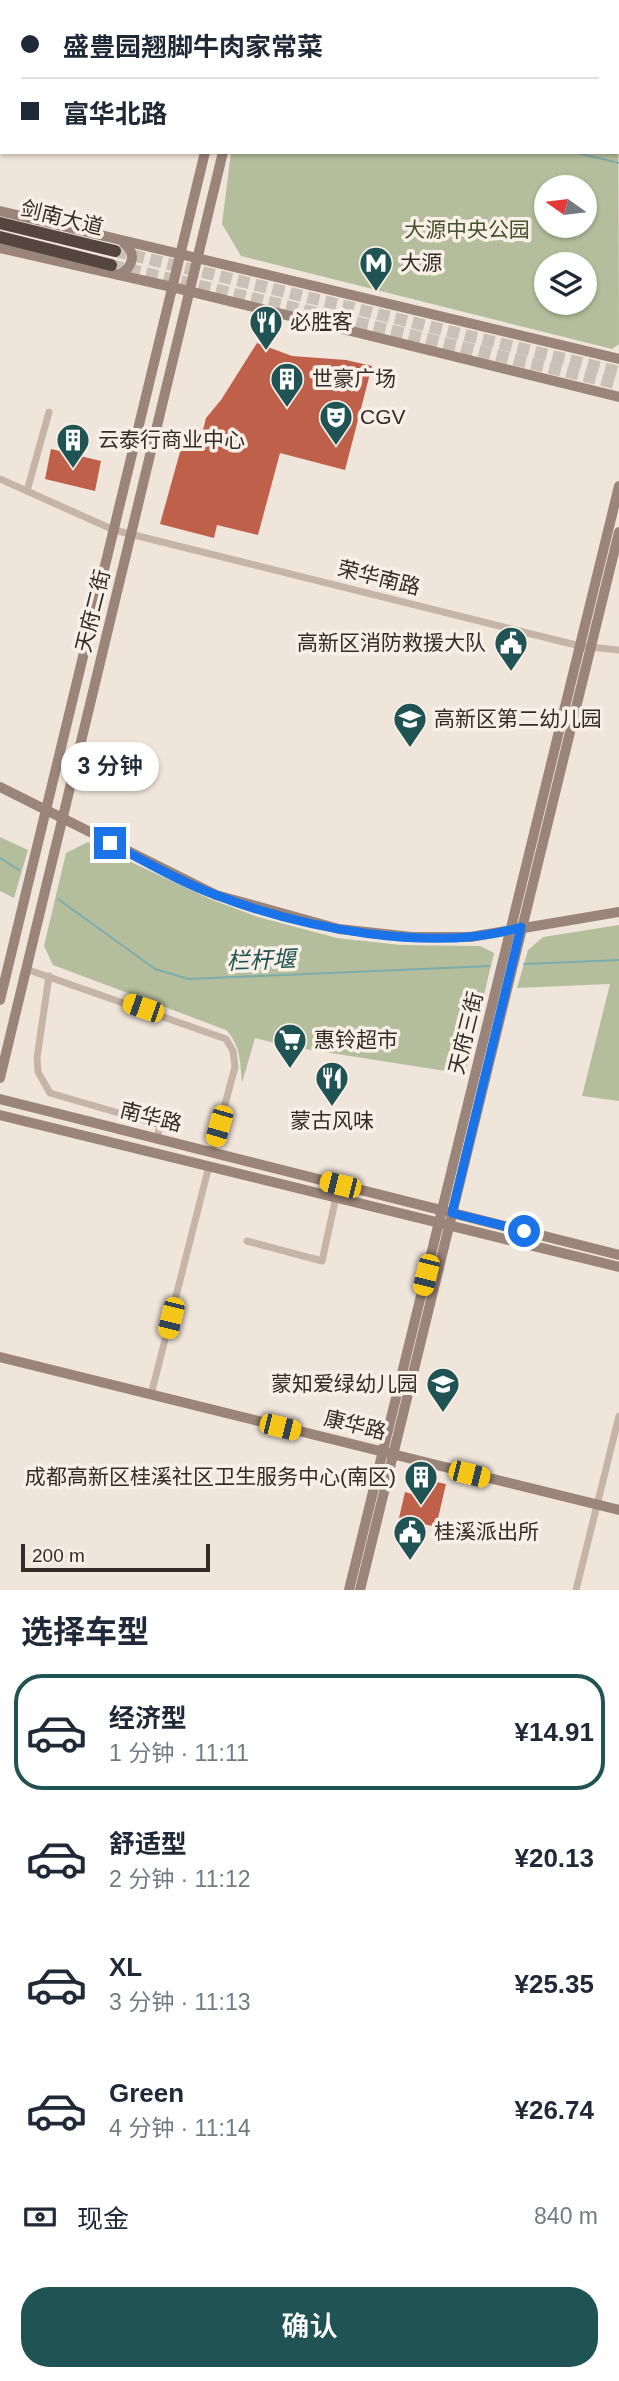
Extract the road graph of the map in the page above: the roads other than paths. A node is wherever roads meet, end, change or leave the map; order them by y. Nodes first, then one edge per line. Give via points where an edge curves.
1 (205, 154) edge
2 (223, 154) edge
3 (0, 211) edge
4 (0, 223) edge
5 (0, 237) edge
6 (118, 246) junction
7 (0, 248) edge
8 (180, 254) junction
9 (198, 257) junction
10 (115, 270) junction
11 (172, 287) junction
12 (190, 291) junction
13 (619, 359) edge
14 (619, 397) edge
15 (49, 412) dead end
16 (0, 479) edge
17 (619, 486) edge
18 (27, 491) junction
19 (114, 530) junction
20 (619, 532) edge
21 (131, 535) junction
22 (585, 647) junction
23 (619, 649) edge
24 (0, 788) edge
25 (46, 811) junction
26 (62, 820) junction
27 (619, 912) edge
28 (521, 927) junction
29 (510, 930) junction
30 (511, 951) junction
31 (26, 968) junction
32 (49, 976) junction
33 (0, 1000) edge
34 (0, 1079) edge
35 (0, 1099) edge
36 (0, 1115) edge
37 (157, 1138) junction
38 (212, 1153) junction
39 (209, 1166) junction
40 (336, 1197) junction
41 (447, 1212) junction
42 (444, 1224) junction
43 (247, 1241) dead end
44 (619, 1255) edge
45 (619, 1267) edge
46 (0, 1357) edge
47 (152, 1395) junction
48 (619, 1416) edge
49 (388, 1453) junction
50 (597, 1505) junction
51 (619, 1510) edge
52 (349, 1590) edge
53 (360, 1590) edge
54 (576, 1590) edge

1 - 8 main road, 天府二街
2 - 9 main road, 天府二街
3 - 6 main road
4 - 6 highway, 剑南大道
5 - 10 highway, 剑南大道
6 - 8 main road
6 - 10 main road via 131,249 133,257 129,267
7 - 10 main road
8 - 9 main road
8 - 11 main road, 天府二街
9 - 12 main road, 天府二街
9 - 13 main road
10 - 11 main road
11 - 12 main road
11 - 19 main road, 天府二街
12 - 14 main road
12 - 21 main road, 天府二街
15 - 18 street
16 - 18 street, 荣华南路
17 - 22 main road, 天府三街
18 - 19 street, 荣华南路
19 - 21 street, 荣华南路
19 - 25 main road, 天府二街
20 - 22 main road, 天府三街
21 - 22 street, 荣华南路
21 - 26 main road, 天府二街
22 - 23 street, 荣华南路
22 - 28 main road, 天府三街
22 - 29 main road, 天府三街
24 - 25 main road
25 - 26 main road
25 - 33 main road, 天府二街
26 - 29 main road via 216,895 313,923 412,937 470,937
26 - 31 main road, 天府二街
27 - 28 main road
28 - 29 main road
28 - 30 main road, 天府三街
29 - 30 main road, 天府三街
30 - 41 main road, 天府三街
31 - 32 street
31 - 34 main road, 天府二街
32 - 37 street via 37,1058 38,1072 50,1093 160,1125
32 - 38 street via 226,1039 235,1067
35 - 37 main road, 南华路
36 - 39 main road, 南华路
37 - 38 main road, 南华路
38 - 41 main road, 南华路
39 - 40 main road, 南华路
39 - 47 street
40 - 42 main road, 南华路
40 - 43 street via 322,1261
41 - 42 main road, 天府三街
41 - 44 main road, 南华路
42 - 45 main road, 南华路
42 - 49 main road, 天府三街
46 - 47 main road, 康华路
47 - 49 main road, 康华路
48 - 50 street
49 - 50 main road, 康华路
49 - 52 main road, 天府三街
49 - 53 main road, 天府三街
50 - 51 main road, 康华路
50 - 54 street

